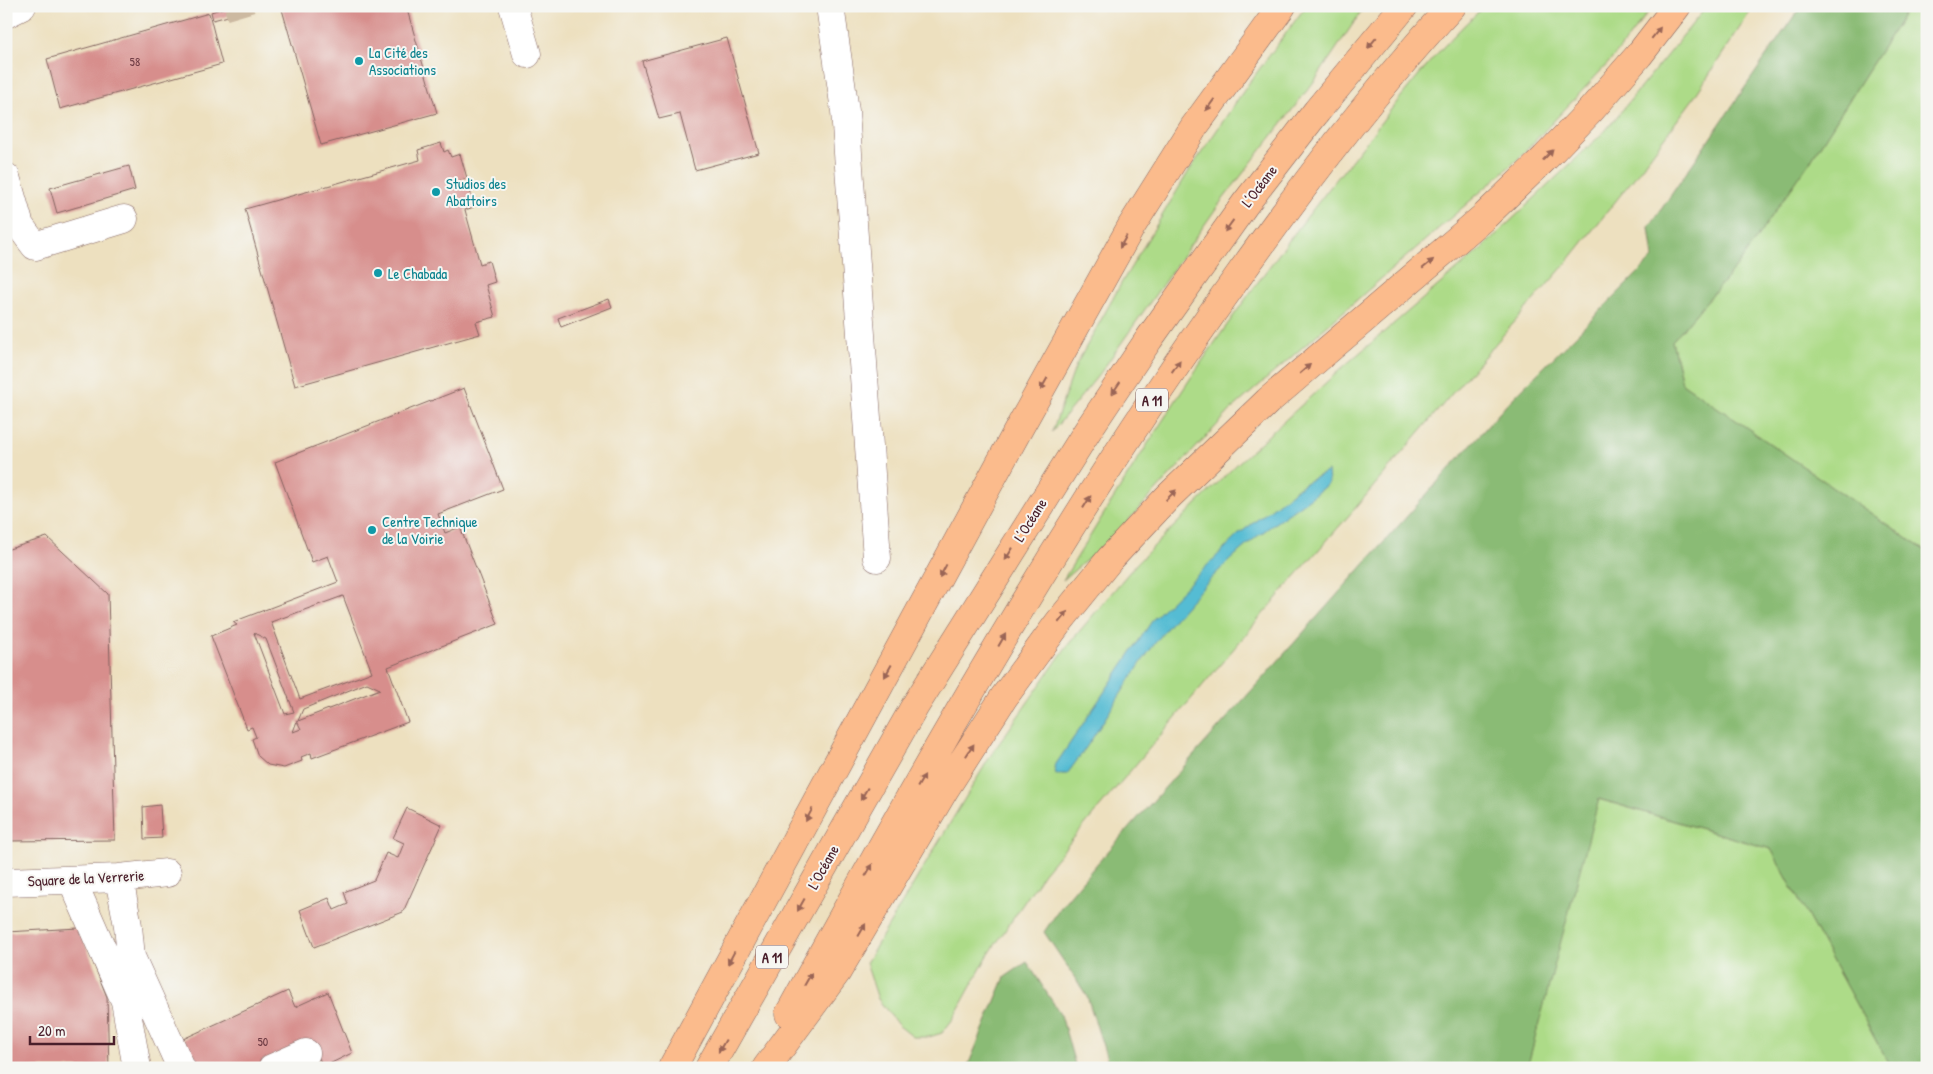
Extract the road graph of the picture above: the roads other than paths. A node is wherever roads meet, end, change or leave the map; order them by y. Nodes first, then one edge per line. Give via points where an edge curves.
1 (22, 6) edge
2 (513, 6) edge
3 (830, 6) edge
4 (1282, 6) edge
5 (1404, 6) edge
6 (1452, 6) edge
7 (1676, 6) edge
8 (6, 14) edge
9 (527, 54) dead end
10 (6, 177) edge
11 (124, 219) dead end
12 (877, 558) dead end
13 (167, 873) dead end
14 (119, 878) junction
15 (72, 880) junction
16 (6, 882) edge
17 (306, 1053) dead end
18 (137, 1068) edge
19 (181, 1068) edge
20 (272, 1068) edge
21 (672, 1068) edge
22 (709, 1068) edge
23 (759, 1068) edge
24 (766, 1068) edge

1 - 8 street
2 - 9 street
3 - 12 street via 845,111
4 -> 21 highway via 1194,127 1131,227
5 -> 22 highway, L’Océane / A 11 via 1245,204 1149,339 1028,523 915,706
23 -> 6 highway, A 11 via 896,823 1096,486 1282,216 1343,135
24 -> 7 highway via 837,972 1004,698 1058,622 1110,559 1168,497 1268,401 1485,216 1546,158 1639,54
10 - 11 street via 20,226 35,246
13 - 14 street, Square de la Verrerie
14 - 15 street, Square de la Verrerie
14 - 19 street via 131,957
15 - 16 street, Square de la Verrerie
15 - 18 street via 125,1001
17 - 20 street

